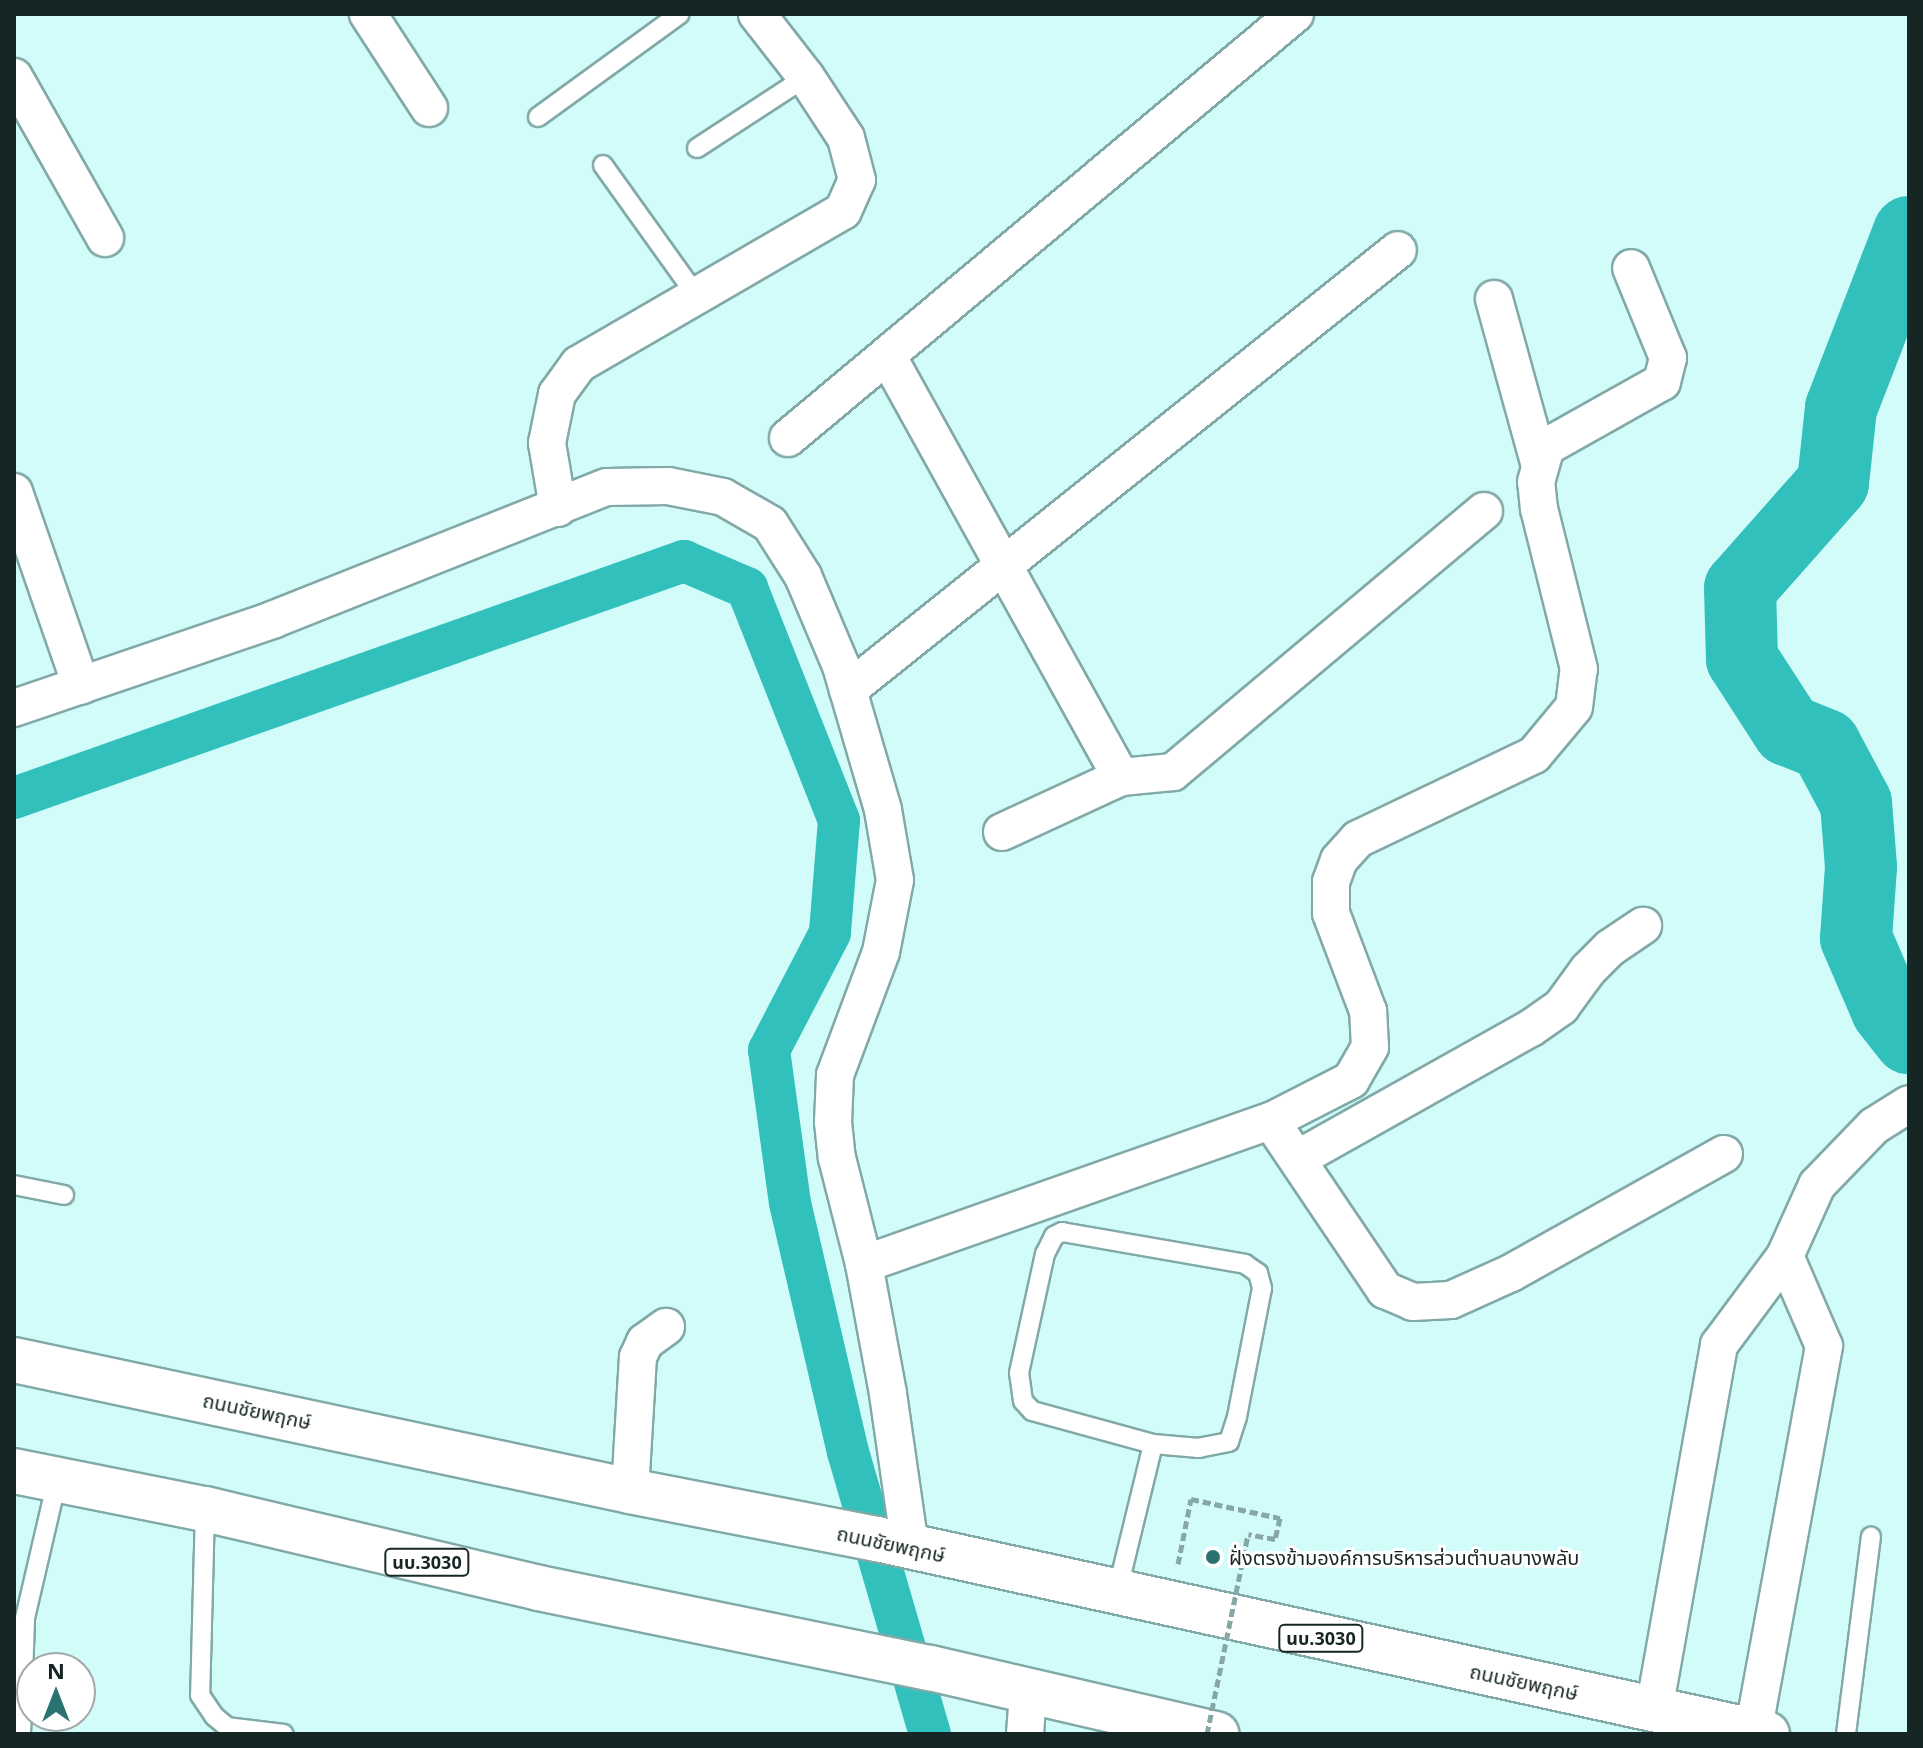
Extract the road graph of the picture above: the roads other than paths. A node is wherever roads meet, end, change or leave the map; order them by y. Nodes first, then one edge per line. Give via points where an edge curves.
1 (368, 14) edge
2 (680, 14) edge
3 (757, 14) edge
4 (1295, 14) edge
5 (14, 77) edge
6 (806, 77) junction
7 (429, 108) dead end
8 (538, 117) dead end
9 (697, 148) dead end
10 (603, 165) dead end
11 (105, 238) dead end
12 (1398, 250) dead end
13 (1631, 268) dead end
14 (696, 295) junction
15 (1494, 299) dead end
16 (888, 357) junction
17 (788, 438) dead end
18 (1540, 466) junction
19 (14, 492) edge
20 (558, 508) junction
21 (1484, 511) dead end
22 (1004, 566) junction
23 (81, 686) junction
24 (848, 690) junction
25 (14, 708) edge
26 (1121, 777) junction
27 (1002, 832) dead end
28 (1643, 926) dead end
29 (1909, 1104) edge
30 (1271, 1121) junction
31 (1724, 1154) dead end
32 (1299, 1158) junction
33 (14, 1185) edge
34 (64, 1195) dead end
35 (1785, 1256) junction
36 (864, 1264) junction
37 (666, 1327) dead end
38 (14, 1360) edge
39 (1153, 1444) junction
40 (14, 1471) edge
41 (57, 1481) junction
42 (630, 1491) junction
43 (205, 1509) junction
44 (1871, 1537) dead end
45 (893, 1543) junction
46 (1117, 1594) junction
47 (20, 1629) edge
48 (1654, 1710) junction
49 (1027, 1714) edge
50 (1760, 1732) edge
51 (21, 1734) edge
52 (284, 1734) edge
53 (1217, 1734) edge
54 (1846, 1734) edge

1 - 7 street
2 - 8 lane
3 - 6 street
4 - 16 street
5 - 11 street
6 - 9 lane
6 - 14 street via 846,138 857,180 843,211
10 - 14 lane
12 - 22 street
13 - 18 street via 1668,358 1662,382 1546,447
14 - 20 street via 579,364 557,394 547,443
15 - 18 street
16 - 17 street
16 - 22 street
18 - 30 street via 1539,509 1579,669 1574,707 1534,755 1358,839 1339,860 1331,882 1331,913 1368,1011 1370,1047 1351,1080
19 - 23 street
20 - 23 street via 272,620
20 - 24 street via 607,487 668,486 723,497 770,524 803,576
21 - 26 street via 1173,772
22 - 24 street
22 - 26 street
23 - 25 street
24 - 36 street via 883,810 895,880 881,952 835,1075 837,1158
26 - 27 street
28 - 32 street via 1610,948 1561,1007 1531,1028
29 - 35 street via 1874,1126 1817,1185
30 - 32 street
30 - 36 street
31 - 32 street via 1511,1273 1451,1300 1413,1302 1385,1290
33 - 34 lane
35 - 48 street via 1719,1345
35 - 50 street via 1824,1346
36 - 45 street via 888,1394
37 - 42 street via 645,1342 638,1357
38 - 42 main road, ถนนชัยพฤกษ์ / นบ.3030
39 - 39 lane via 1199,1448 1229,1442 1262,1288 1258,1273 1245,1264 1062,1232 1045,1254 1019,1359 1023,1401 1032,1411
39 - 46 lane
40 - 41 main road, นบ.3030
41 - 43 main road, นบ.3030
41 - 47 lane
42 - 45 main road, ถนนชัยพฤกษ์ / นบ.3030
43 - 49 main road, นบ.3030 via 539,1588 930,1668
43 - 52 lane via 200,1695 227,1727
44 - 54 lane
45 - 46 main road, ถนนชัยพฤกษ์ / นบ.3030
46 - 48 main road, ถนนชัยพฤกษ์ / นบ.3030
47 - 51 lane
48 - 50 main road, ถนนชัยพฤกษ์ / นบ.3030
49 - 53 main road, นบ.3030

